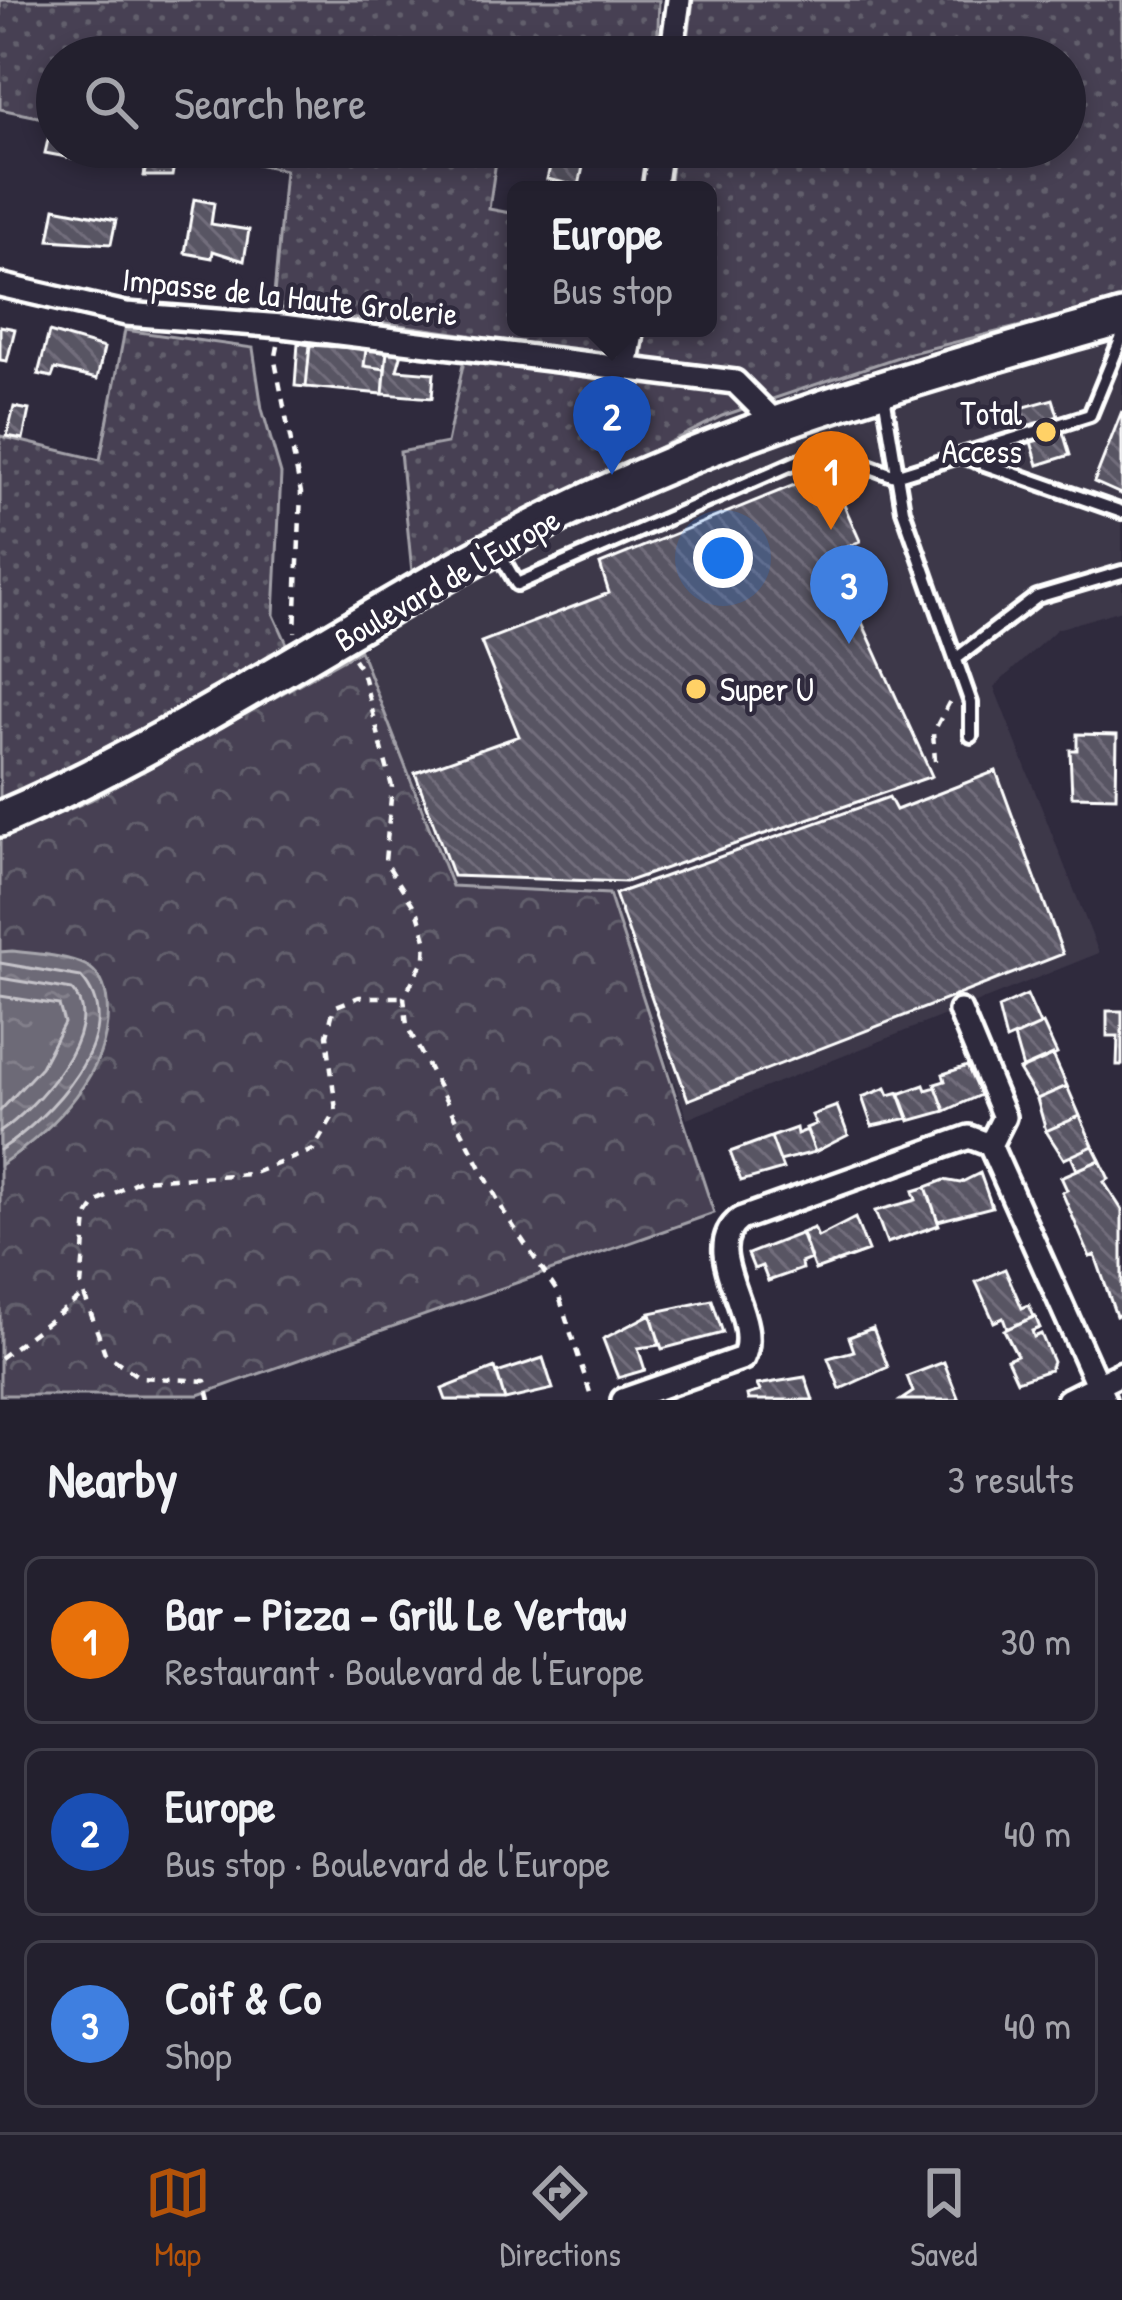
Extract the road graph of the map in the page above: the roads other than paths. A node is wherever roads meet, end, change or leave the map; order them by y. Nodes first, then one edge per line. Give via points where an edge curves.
1 (679, 0) edge
2 (674, 36) edge
3 (0, 285) edge
4 (1122, 318) edge
5 (1122, 336) edge
6 (631, 337) edge
7 (1050, 339) junction
8 (626, 367) junction
9 (881, 386) junction
10 (773, 421) junction
11 (959, 454) junction
12 (895, 476) junction
13 (1122, 512) edge
14 (497, 549) junction
15 (1122, 572) edge
16 (957, 658) junction
17 (971, 736) dead end
18 (0, 819) edge
19 (960, 1011) dead end
20 (989, 1144) junction
21 (1122, 1373) edge
22 (1101, 1392) edge
23 (622, 1400) edge
24 (1068, 1400) edge

1 - 2 street
3 - 8 street, Impasse de la Haute Grolerie via 126,314
4 - 7 street, Boulevard de l'Europe
5 - 7 street, Boulevard de l'Europe
5 - 11 lane via 1090,415
6 - 8 street
7 - 9 street, Boulevard de l'Europe
8 - 10 street, Impasse de la Haute Grolerie via 735,382
9 - 10 street, Boulevard de l'Europe
9 - 12 lane
10 - 14 street, Boulevard de l'Europe
11 - 12 lane
11 - 13 lane
12 - 14 lane via 817,453 517,584
12 - 16 lane
14 - 18 street, Boulevard de l'Europe
15 - 16 lane via 1037,597
16 - 17 lane
19 - 20 street via 1004,1117
20 - 22 street
20 - 23 street via 969,1137 740,1220 726,1234 724,1251 750,1339 743,1358
21 - 22 street
22 - 24 street

